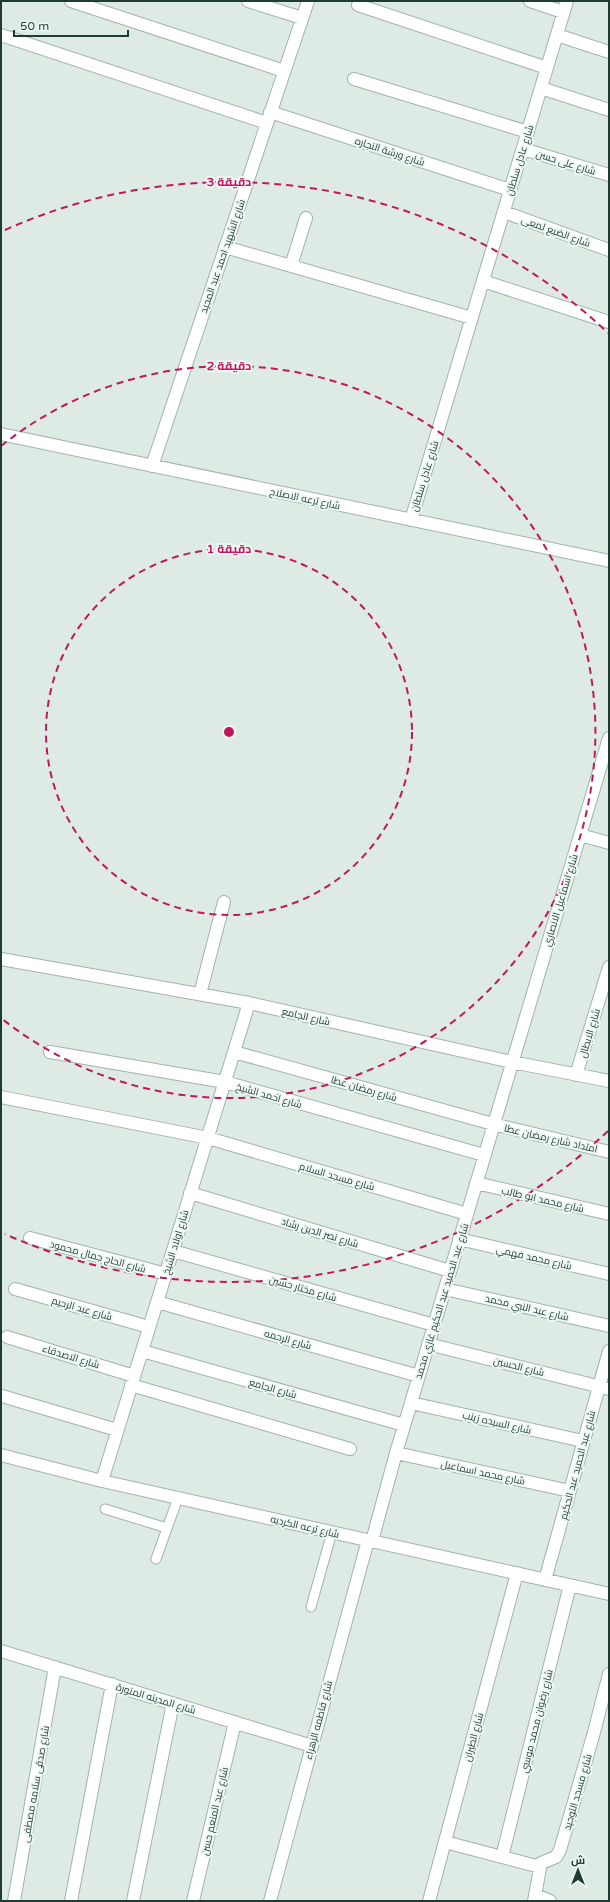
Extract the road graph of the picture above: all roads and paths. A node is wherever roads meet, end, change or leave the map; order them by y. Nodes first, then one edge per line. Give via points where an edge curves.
1 (71, 1) edge
2 (248, 1) edge
3 (308, 1) edge
4 (530, 1) edge
5 (358, 5) dead end
6 (565, 7) edge
7 (302, 18) junction
8 (1, 35) edge
9 (557, 35) junction
10 (609, 52) edge
11 (547, 68) junction
12 (284, 71) junction
13 (354, 79) dead end
14 (541, 88) junction
15 (609, 110) edge
16 (269, 118) junction
17 (528, 132) junction
18 (523, 148) junction
19 (609, 175) edge
20 (510, 190) junction
21 (504, 212) junction
22 (306, 218) dead end
23 (225, 247) junction
24 (609, 250) edge
25 (291, 266) junction
26 (483, 280) junction
27 (472, 318) junction
28 (609, 322) edge
29 (1, 434) edge
30 (152, 466) junction
31 (410, 520) junction
32 (609, 561) edge
33 (609, 738) edge
34 (604, 774) edge
35 (580, 835) junction
36 (609, 843) edge
37 (224, 902) dead end
38 (1, 959) edge
39 (609, 967) edge
40 (200, 994) junction
41 (249, 1003) junction
42 (50, 1052) dead end
43 (234, 1052) junction
44 (512, 1062) junction
45 (576, 1075) junction
46 (609, 1081) edge
47 (225, 1082) junction
48 (1, 1097) edge
49 (494, 1124) junction
50 (208, 1138) junction
51 (609, 1152) edge
52 (484, 1155) junction
53 (476, 1183) junction
54 (190, 1193) junction
55 (467, 1214) junction
56 (609, 1214) edge
57 (30, 1238) dead end
58 (459, 1240) junction
59 (173, 1251) junction
60 (450, 1271) junction
61 (166, 1274) junction
62 (609, 1274) edge
63 (15, 1289) dead end
64 (445, 1289) junction
65 (157, 1302) junction
66 (434, 1325) junction
67 (609, 1326) edge
68 (149, 1327) junction
69 (7, 1337) dead end
70 (428, 1344) junction
71 (142, 1351) junction
72 (609, 1351) edge
73 (419, 1376) junction
74 (133, 1380) junction
75 (604, 1388) edge
76 (2, 1396) edge
77 (411, 1403) junction
78 (404, 1425) junction
79 (117, 1430) junction
80 (583, 1442) junction
81 (350, 1449) dead end
82 (396, 1453) junction
83 (1, 1455) edge
84 (102, 1481) junction
85 (570, 1491) junction
86 (178, 1498) junction
87 (105, 1509) dead end
88 (167, 1528) junction
89 (332, 1532) junction
90 (370, 1540) junction
91 (156, 1559) dead end
92 (517, 1573) junction
93 (545, 1580) junction
94 (570, 1585) junction
95 (609, 1594) edge
96 (311, 1607) dead end
97 (1, 1651) edge
98 (55, 1667) junction
99 (609, 1674) edge
100 (112, 1684) junction
101 (173, 1703) junction
102 (235, 1722) junction
103 (312, 1746) junction
104 (445, 1842) junction
105 (502, 1857) junction
106 (540, 1867) junction
107 (536, 1898) edge
108 (14, 1901) edge
109 (71, 1901) edge
110 (133, 1901) edge
111 (192, 1901) edge
112 (270, 1901) edge
113 (429, 1901) edge
114 (550, 1901) edge

1 - 12 street
2 - 7 street
3 - 7 street, شارع الشهيد احمد عبد المجيد
4 - 6 street
5 - 11 street
6 - 9 street, شارع عادل سلطان
7 - 12 street, شارع الشهيد احمد عبد المجيد
8 - 16 street, شارع ورشة النجاره
9 - 10 street
9 - 11 street, شارع عادل سلطان
11 - 14 street, شارع عادل سلطان
12 - 16 street, شارع الشهيد احمد عبد المجيد
13 - 17 street
14 - 15 street
14 - 17 street, شارع عادل سلطان
16 - 20 street, شارع ورشة النجاره
16 - 23 street, شارع الشهيد احمد عبد المجيد
17 - 18 street, شارع عادل سلطان
18 - 19 street, شارع على حسن
18 - 20 street, شارع عادل سلطان
20 - 21 street, شارع عادل سلطان
21 - 24 street, شارع الضبع لمعى
21 - 26 street, شارع عادل سلطان
22 - 25 street
23 - 25 street
23 - 30 street, شارع الشهيد احمد عبد المجيد
25 - 27 street
26 - 27 street, شارع عادل سلطان
26 - 28 street
27 - 31 street, شارع عادل سلطان
29 - 30 street, شارع ترعه الاصلاح
30 - 31 street, شارع ترعه الاصلاح
31 - 32 street, شارع ترعه الاصلاح
33 - 34 street, شارع اسماعيل الانصاري
34 - 35 street, شارع اسماعيل الانصاري
35 - 36 street
35 - 44 street, شارع اسماعيل الانصاري
37 - 40 street
38 - 40 street, شارع الجامع
39 - 45 street, شارع الابطال
40 - 41 street, شارع الجامع
41 - 43 street, شارع اولاد الشيخ
41 - 44 street, شارع الجامع
42 - 47 street, شارع احمد الشيخ
43 - 47 street, شارع اولاد الشيخ
43 - 49 street, شارع رمضان عطا
44 - 45 street, شارع الجامع
44 - 49 street, شارع عبد الحميد عبد الحكيم غازي محمد
45 - 46 street, شارع الجامع
47 - 50 street, شارع اولاد الشيخ
47 - 52 street, شارع احمد الشيخ
48 - 50 street, شارع مسجد السلام
49 - 51 street, امتداد شارع رمضان عطا
49 - 52 street, شارع عبد الحميد عبد الحكيم غازي محمد
50 - 54 street, شارع اولاد الشيخ
50 - 55 street, شارع مسجد السلام
52 - 53 street, شارع عبد الحميد عبد الحكيم غازي محمد
53 - 55 street, شارع عبد الحميد عبد الحكيم غازي محمد
53 - 56 street, شارع محمد ابو طالب
54 - 59 street, شارع اولاد الشيخ
54 - 60 street, شارع نصر الدين رشاد
55 - 58 street, شارع عبد الحميد عبد الحكيم غازي محمد
57 - 61 street, شارع الحاج جمال محمود
58 - 60 street, شارع عبد الحميد عبد الحكيم غازي محمد
58 - 62 street, شارع محمد فهمي
59 - 61 street, شارع اولاد الشيخ
59 - 66 street, شارع مختار حسين
60 - 64 street, شارع عبد الحميد عبد الحكيم غازي محمد
61 - 65 street, شارع اولاد الشيخ
63 - 68 street, شارع عبد الرحيم
64 - 66 street, شارع عبد الحميد عبد الحكيم غازي محمد
64 - 67 street, شارع عبد النبي محمد
65 - 68 street, شارع اولاد الشيخ
65 - 73 street, شارع الرحمه
66 - 70 street, شارع عبد الحميد عبد الحكيم غازي محمد
68 - 71 street, شارع اولاد الشيخ
69 - 74 street, شارع الاصدقاء
70 - 73 street, شارع عبد الحميد عبد الحكيم غازي محمد
70 - 75 street, شارع الحسين
71 - 74 street, شارع اولاد الشيخ
71 - 78 street, شارع الجامع
72 - 75 street, شارع عبد الحميد عبد الحكيم
73 - 77 street, شارع عبد الحميد عبد الحكيم غازي محمد
74 - 79 street, شارع اولاد الشيخ
74 - 81 street, شارع الاصدقاء
75 - 80 street, شارع عبد الحميد عبد الحكيم
76 - 79 street
77 - 78 street, شارع عبد الحميد عبد الحكيم غازي محمد
77 - 80 street, شارع السيده زينب
78 - 82 street, شارع عبد الحميد عبد الحكيم غازي محمد
79 - 84 street, شارع اولاد الشيخ
80 - 85 street, شارع عبد الحميد عبد الحكيم
82 - 85 street, شارع محمد اسماعيل
82 - 90 street, شارع عبد الحميد عبد الحكيم غازي محمد
83 - 84 street, شارع ترعه الكرديه
84 - 86 street, شارع ترعه الكرديه
85 - 93 street, شارع عبد الحميد عبد الحكيم
86 - 88 lane
86 - 89 street, شارع ترعه الكرديه
87 - 88 lane
88 - 91 lane
89 - 90 street, شارع ترعه الكرديه
89 - 96 lane
90 - 92 street, شارع ترعه الكرديه
90 - 103 street, شارع فاطمه الزهراء
92 - 93 street, شارع ترعه الكرديه
92 - 104 street, شارع الطيران
93 - 94 street, شارع ترعه الكرديه
94 - 95 street, شارع ترعه الكرديه
94 - 105 street, شارع رضوان محمد موسي
97 - 98 street, شارع المدينه المنورة
98 - 100 street, شارع المدينه المنورة
98 - 108 street, شارع صدقى سلامه مصطفى
99 - 106 street, شارع مسجد التوحيد via 560,1850 556,1857 544,1861
100 - 101 street, شارع المدينه المنورة
100 - 109 street
101 - 102 street, شارع المدينه المنورة
101 - 110 street
102 - 103 street, شارع المدينه المنورة
102 - 111 street, شارع عبد المنعم حسن
103 - 112 street, شارع فاطمه الزهراء
104 - 105 street
104 - 113 street, شارع الطيران
105 - 106 street
106 - 107 street
107 - 114 street

